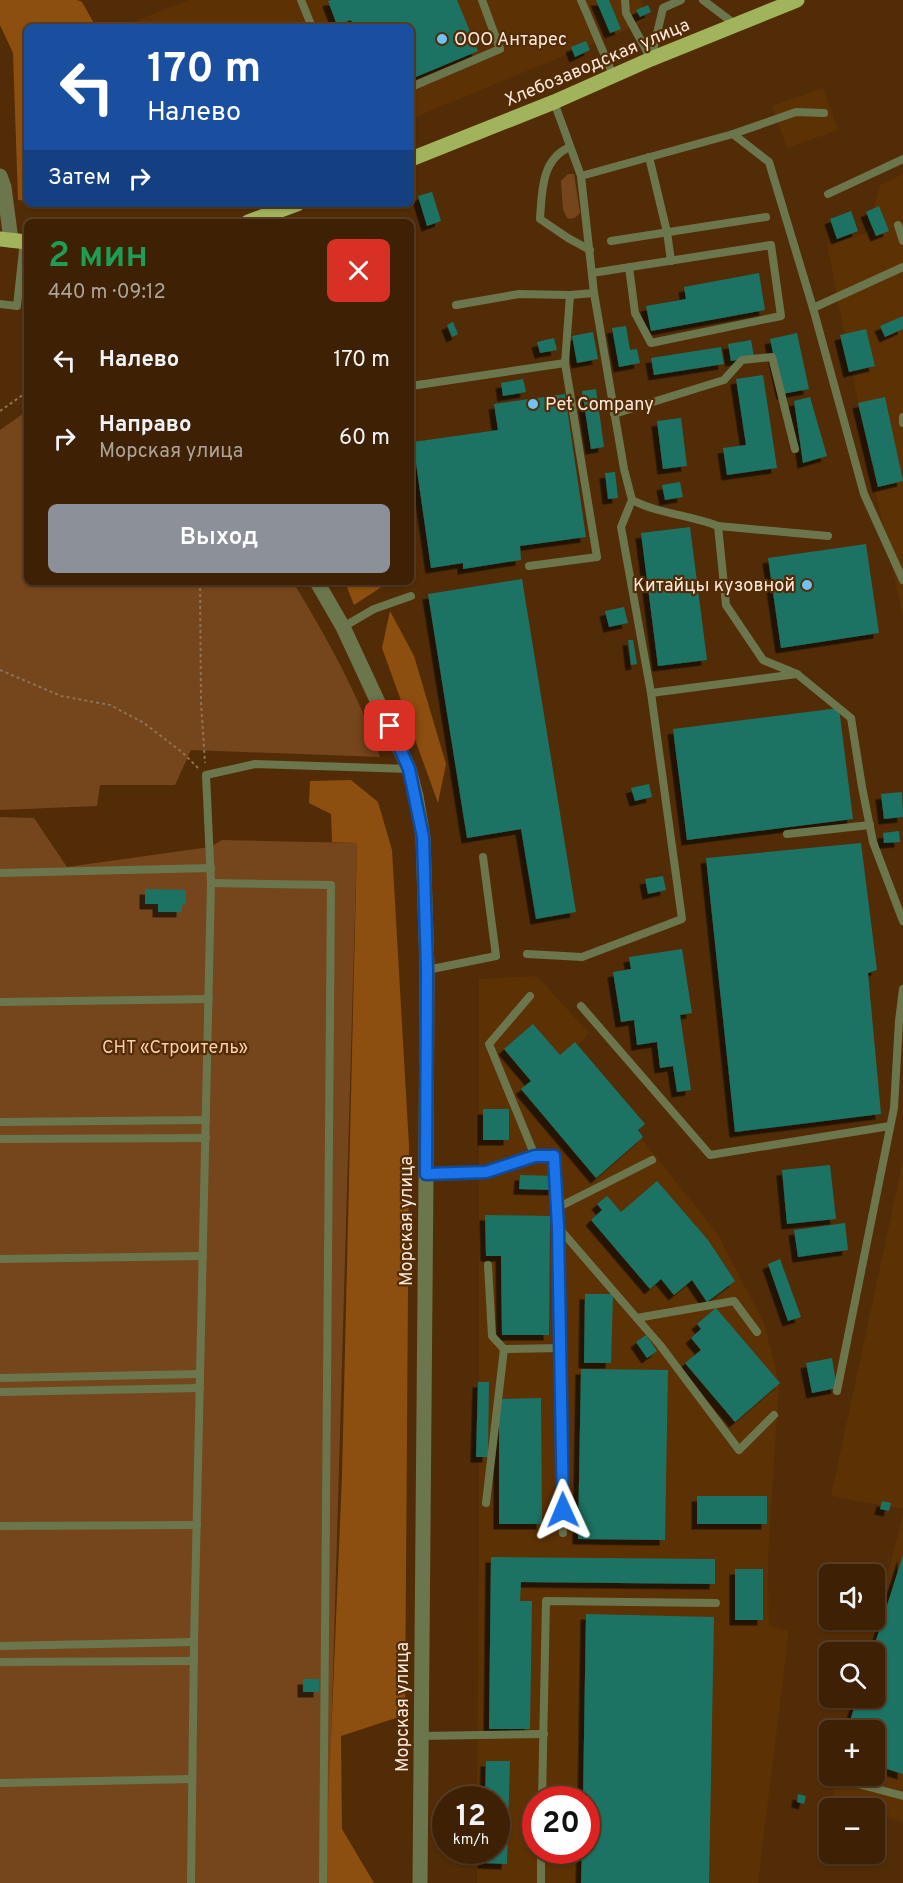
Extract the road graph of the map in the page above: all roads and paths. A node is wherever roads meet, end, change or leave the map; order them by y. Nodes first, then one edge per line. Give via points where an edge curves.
1 (301, 0) edge
2 (482, 0) edge
3 (581, 0) edge
4 (625, 0) edge
5 (681, 0) edge
6 (703, 0) edge
7 (797, 0) edge
8 (311, 24) edge
9 (736, 24) junction
10 (651, 59) junction
11 (613, 75) junction
12 (414, 86) edge
13 (554, 102) junction
14 (824, 113) dead end
15 (733, 134) junction
16 (570, 147) junction
17 (649, 157) junction
18 (414, 158) edge
19 (903, 159) edge
20 (0, 176) edge
21 (581, 176) junction
22 (828, 194) dead end
23 (289, 207) edge
24 (766, 217) dead end
25 (256, 219) edge
26 (898, 225) dead end
27 (668, 232) junction
28 (16, 241) edge
29 (611, 241) dead end
30 (903, 241) edge
31 (590, 250) junction
32 (671, 261) junction
33 (629, 267) junction
34 (903, 267) edge
35 (592, 273) junction
36 (594, 293) junction
37 (570, 295) junction
38 (0, 304) edge
39 (456, 305) dead end
40 (813, 308) junction
41 (565, 363) junction
42 (414, 386) edge
43 (24, 394) edge
44 (0, 411) edge
45 (614, 414) junction
46 (903, 417) edge
47 (903, 423) edge
48 (795, 449) dead end
49 (632, 500) junction
50 (718, 526) junction
51 (828, 536) dead end
52 (529, 566) dead end
53 (903, 580) edge
54 (200, 585) edge
55 (319, 585) edge
56 (411, 596) dead end
57 (343, 627) junction
58 (0, 670) edge
59 (797, 674) junction
60 (651, 693) junction
61 (409, 769) junction
62 (206, 775) junction
63 (870, 825) junction
64 (787, 834) dead end
65 (483, 857) dead end
66 (211, 868) junction
67 (0, 873) edge
68 (211, 883) junction
69 (903, 921) edge
70 (527, 954) dead end
71 (427, 970) junction
72 (903, 989) edge
73 (530, 996) dead end
74 (209, 999) junction
75 (0, 1002) edge
76 (581, 1006) dead end
77 (206, 1120) junction
78 (0, 1122) edge
79 (890, 1126) junction
80 (206, 1138) junction
81 (0, 1139) edge
82 (535, 1156) junction
83 (652, 1160) dead end
84 (426, 1174) junction
85 (557, 1208) junction
86 (558, 1227) junction
87 (203, 1256) junction
88 (0, 1259) edge
89 (488, 1265) dead end
90 (637, 1318) junction
91 (757, 1332) dead end
92 (560, 1348) junction
93 (504, 1349) junction
94 (200, 1374) junction
95 (0, 1378) edge
96 (200, 1388) junction
97 (837, 1391) dead end
98 (0, 1392) edge
99 (774, 1415) dead end
100 (486, 1503) dead end
101 (197, 1525) junction
102 (0, 1526) edge
103 (563, 1533) dead end
104 (716, 1603) dead end
105 (194, 1642) junction
106 (0, 1646) edge
107 (194, 1660) junction
108 (0, 1662) edge
109 (544, 1734) junction
110 (422, 1736) junction
111 (192, 1779) junction
112 (0, 1783) edge
113 (542, 1786) edge
114 (868, 1786) edge
115 (903, 1796) edge
116 (541, 1864) edge
117 (191, 1883) edge
118 (323, 1883) edge
119 (420, 1883) edge
120 (541, 1883) edge

1 - 8 lane
2 - 12 lane via 500,49
3 - 11 lane
4 - 10 lane via 626,13
5 - 10 lane via 663,8
6 - 9 lane
7 - 9 main road, Хлебозаводская улица
9 - 10 main road, Хлебозаводская улица
10 - 11 main road, Хлебозаводская улица
11 - 13 main road, Хлебозаводская улица
13 - 16 lane
13 - 18 main road, Хлебозаводская улица
14 - 15 lane via 796,112
15 - 17 lane
15 - 40 lane via 769,162
16 - 21 lane
16 - 31 lane via 559,151 543,177 540,219
17 - 21 lane
17 - 27 lane
19 - 22 lane
20 - 28 street
21 - 31 lane
23 - 25 main road
24 - 27 lane
26 - 30 lane
27 - 29 lane
27 - 32 lane
28 - 38 lane via 17,306
31 - 35 lane
32 - 33 lane
32 - 33 lane via 771,245 781,316 651,343 635,313
33 - 35 lane
34 - 40 lane
35 - 36 lane
36 - 37 lane
36 - 45 lane
37 - 39 lane via 519,294
37 - 41 lane
40 - 53 lane via 864,494
41 - 42 lane
41 - 52 lane via 597,557
43 - 44 path
45 - 48 lane via 724,380 742,360 772,357
45 - 49 lane
46 - 47 lane
49 - 50 lane via 648,508
49 - 60 lane via 621,527
50 - 51 lane
50 - 59 lane via 726,605 763,660
54 - 62 path
55 - 57 street, Морская улица
56 - 57 lane via 374,609
57 - 61 street, Морская улица
58 - 62 path via 61,696 110,705 144,723
59 - 60 lane
59 - 63 lane via 851,718
60 - 70 lane via 682,919 582,957
61 - 62 lane via 255,764
61 - 71 street, Морская улица via 423,837
62 - 66 lane
63 - 64 lane
63 - 69 lane
65 - 71 lane via 496,956
66 - 67 lane
66 - 68 lane
68 - 74 lane
68 - 118 lane via 331,885
71 - 84 street, Морская улица
72 - 79 lane
73 - 82 lane via 489,1044
74 - 75 lane
74 - 77 lane
76 - 79 lane via 710,1155
77 - 78 lane
77 - 80 lane
79 - 97 lane
80 - 81 lane
80 - 87 lane
82 - 84 lane via 486,1172
82 - 85 lane via 554,1156
83 - 85 lane
84 - 110 street, Морская улица
85 - 86 lane
86 - 90 lane
86 - 92 lane
87 - 88 lane
87 - 94 lane
89 - 93 lane via 492,1336
90 - 91 lane via 734,1301
90 - 99 lane via 739,1450
92 - 93 lane
92 - 103 lane
93 - 100 lane
94 - 95 lane
94 - 96 lane
96 - 98 lane
96 - 101 lane
101 - 102 lane
101 - 105 lane
104 - 109 lane via 546,1601
105 - 106 lane
105 - 107 lane
107 - 108 lane
107 - 111 lane
109 - 110 lane
109 - 113 lane
110 - 119 street, Морская улица
111 - 112 lane
111 - 117 lane
114 - 115 lane
116 - 120 lane

